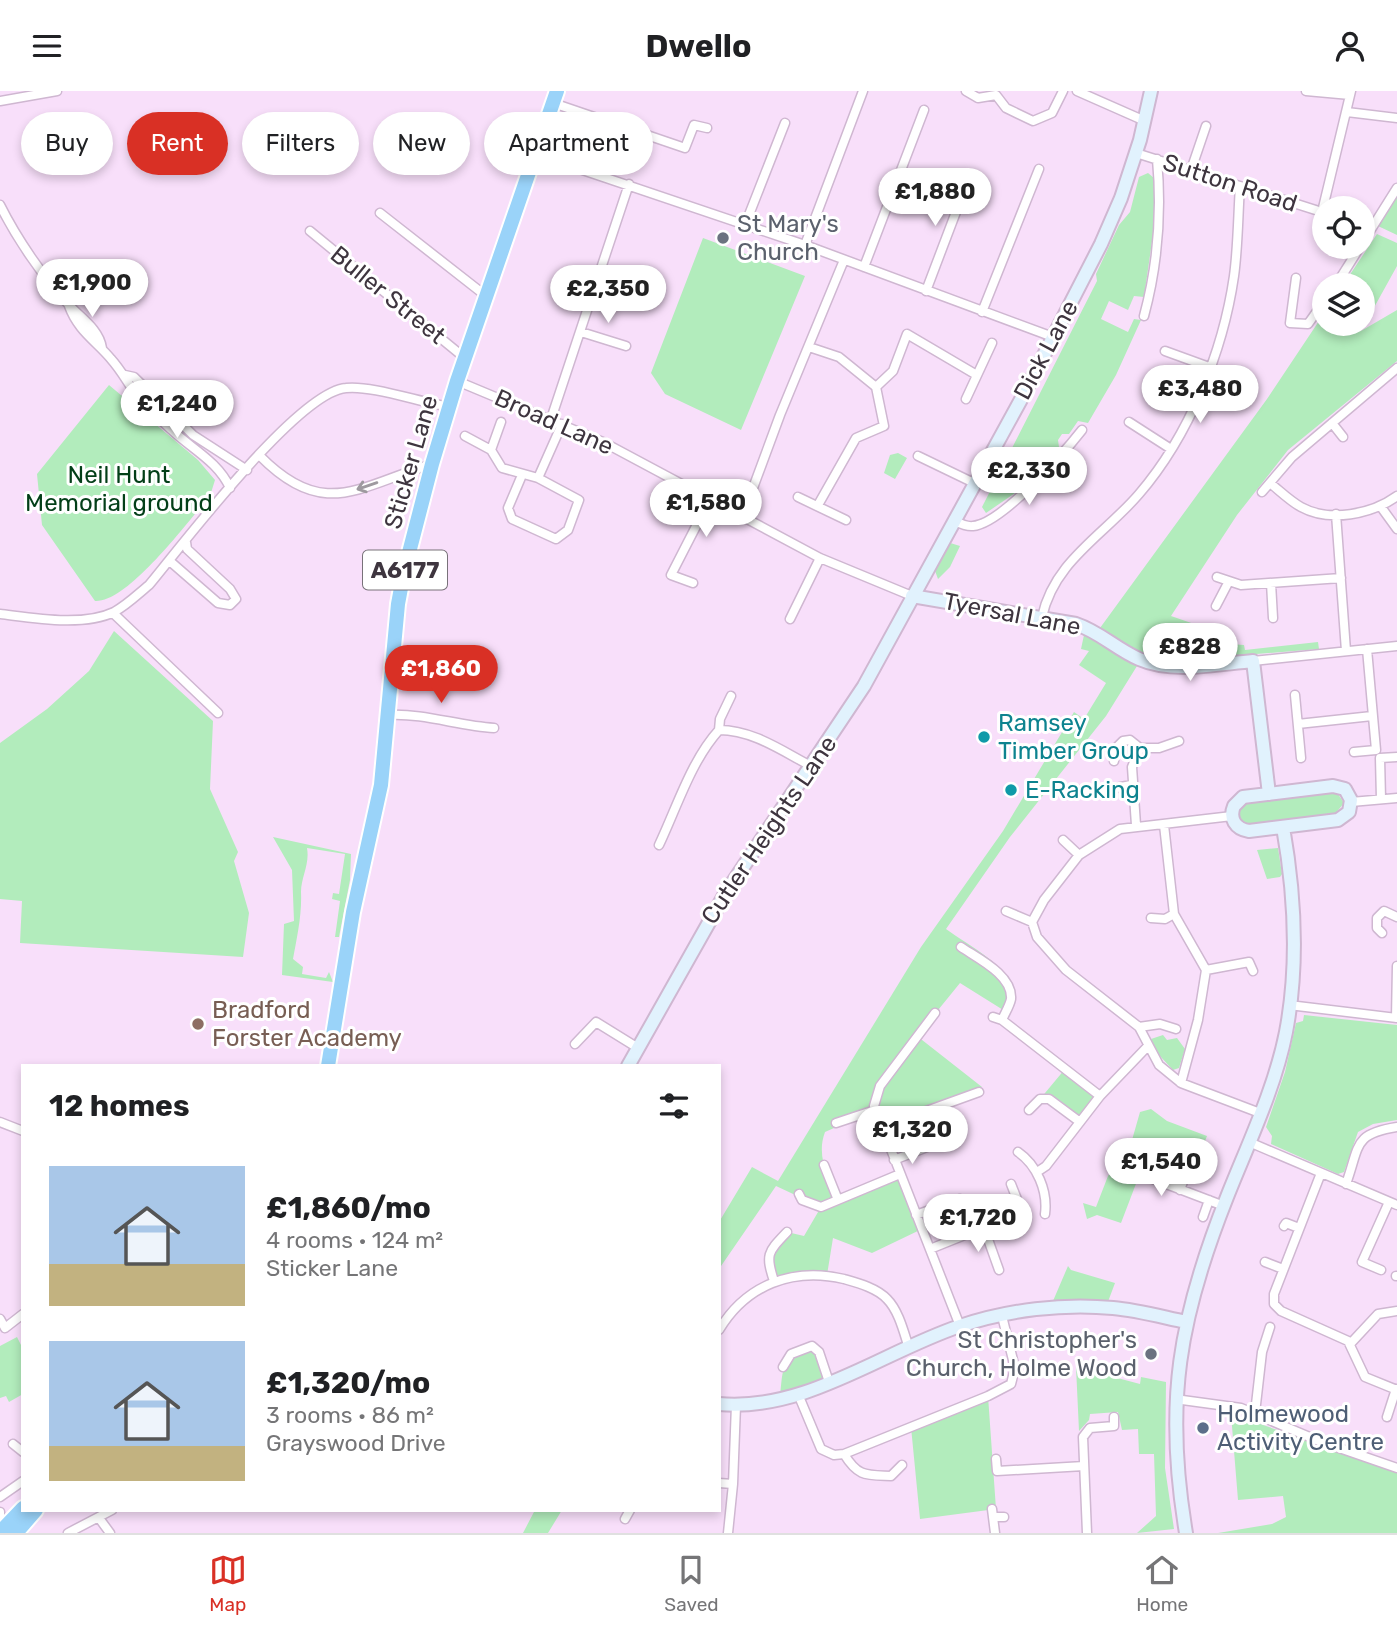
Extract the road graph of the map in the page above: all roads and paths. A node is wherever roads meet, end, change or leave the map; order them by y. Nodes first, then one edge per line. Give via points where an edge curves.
1 (57, 91) edge
2 (863, 91) edge
3 (966, 91) edge
4 (1063, 91) edge
5 (1077, 91) edge
6 (1151, 91) edge
7 (1306, 91) edge
8 (996, 93) edge
9 (1350, 93) edge
10 (14, 95) edge
11 (555, 97) edge
12 (0, 101) edge
13 (924, 110) dead end
14 (1347, 112) junction
15 (1397, 118) edge
16 (1145, 121) junction
17 (785, 123) dead end
18 (1206, 126) dead end
19 (708, 128) dead end
20 (1136, 153) junction
21 (1157, 159) junction
22 (1040, 169) dead end
23 (1191, 170) junction
24 (528, 175) edge
25 (600, 175) edge
26 (970, 175) dead end
27 (629, 184) junction
28 (1240, 186) junction
29 (1397, 188) edge
30 (1327, 196) edge
31 (0, 205) edge
32 (1312, 209) edge
33 (380, 213) dead end
34 (1375, 218) edge
35 (745, 225) junction
36 (310, 231) dead end
37 (805, 245) junction
38 (844, 260) junction
39 (864, 267) junction
40 (1296, 278) dead end
41 (926, 291) junction
42 (486, 296) junction
43 (982, 312) junction
44 (1144, 316) dead end
45 (1312, 318) edge
46 (582, 332) junction
47 (1053, 337) junction
48 (992, 343) dead end
49 (626, 346) dead end
50 (809, 347) junction
51 (1165, 351) dead end
52 (466, 359) junction
53 (1209, 367) junction
54 (1397, 368) edge
55 (975, 374) junction
56 (125, 375) junction
57 (457, 381) junction
58 (876, 387) junction
59 (966, 399) dead end
60 (451, 407) junction
61 (551, 419) junction
62 (501, 422) dead end
63 (1129, 422) dead end
64 (1332, 423) junction
65 (562, 424) junction
66 (1082, 430) dead end
67 (465, 436) dead end
68 (1343, 437) dead end
69 (1171, 449) junction
70 (491, 450) junction
71 (260, 456) junction
72 (918, 456) dead end
73 (432, 464) junction
74 (247, 470) junction
75 (522, 475) junction
76 (538, 478) junction
77 (974, 483) junction
78 (1270, 483) junction
79 (230, 488) junction
80 (1262, 492) dead end
81 (798, 496) dead end
82 (1397, 496) edge
83 (710, 499) junction
84 (818, 505) junction
85 (1381, 507) junction
86 (1336, 514) junction
87 (743, 515) junction
88 (846, 520) dead end
89 (953, 520) junction
90 (1397, 529) edge
91 (186, 542) junction
92 (820, 558) junction
93 (167, 563) junction
94 (1217, 577) dead end
95 (1340, 578) junction
96 (693, 583) dead end
97 (1228, 583) junction
98 (1271, 583) junction
99 (912, 596) junction
100 (1216, 606) dead end
101 (113, 613) junction
102 (0, 614) edge
103 (1042, 617) junction
104 (1273, 618) dead end
105 (790, 619) dead end
106 (1397, 646) edge
107 (1367, 649) junction
108 (1346, 651) junction
109 (1253, 661) junction
110 (1295, 695) dead end
111 (731, 696) dead end
112 (218, 713) dead end
113 (388, 715) junction
114 (1372, 716) junction
115 (1298, 724) junction
116 (494, 728) dead end
117 (719, 730) junction
118 (1178, 741) dead end
119 (1140, 748) junction
120 (1354, 752) dead end
121 (1397, 757) edge
122 (1301, 758) dead end
123 (1114, 761) dead end
124 (811, 766) junction
125 (1131, 785) junction
126 (1067, 789) dead end
127 (1269, 794) junction
128 (1397, 798) edge
129 (1381, 799) junction
130 (1351, 801) junction
131 (1232, 817) junction
132 (1136, 825) junction
133 (1164, 825) junction
134 (1283, 827) junction
135 (1063, 840) dead end
136 (659, 845) dead end
137 (1079, 855) junction
138 (1006, 911) dead end
139 (1174, 914) junction
140 (1397, 917) edge
141 (1151, 918) dead end
142 (1032, 922) junction
143 (1382, 933) dead end
144 (961, 947) dead end
145 (1397, 966) edge
146 (1206, 970) junction
147 (1253, 971) dead end
148 (1289, 1005) junction
149 (934, 1013) dead end
150 (1396, 1018) edge
151 (1139, 1027) junction
152 (1175, 1029) dead end
153 (575, 1044) dead end
154 (1147, 1047) junction
155 (638, 1048) junction
156 (328, 1064) edge
157 (629, 1064) edge
158 (1181, 1083) junction
159 (979, 1092) dead end
160 (1100, 1096) junction
161 (875, 1110) junction
162 (1029, 1110) dead end
163 (1260, 1113) junction
164 (0, 1122) edge
165 (1080, 1122) junction
166 (836, 1123) dead end
167 (1397, 1127) edge
168 (882, 1128) junction
169 (21, 1130) edge
170 (940, 1142) dead end
171 (1248, 1142) junction
172 (1018, 1152) dead end
173 (894, 1160) junction
174 (1143, 1163) dead end
175 (824, 1165) dead end
176 (1037, 1172) junction
177 (1321, 1173) junction
178 (900, 1174) junction
179 (1184, 1179) dead end
180 (1012, 1184) dead end
181 (1346, 1184) junction
182 (1180, 1190) junction
183 (799, 1194) dead end
184 (960, 1199) dead end
185 (838, 1200) junction
186 (1209, 1201) junction
187 (1393, 1204) edge
188 (1224, 1206) junction
189 (1045, 1214) dead end
190 (916, 1215) junction
191 (1203, 1217) dead end
192 (1284, 1226) dead end
193 (984, 1228) junction
194 (1299, 1228) junction
195 (787, 1232) dead end
196 (930, 1249) junction
197 (1265, 1262) dead end
198 (1283, 1269) junction
199 (1381, 1269) dead end
200 (999, 1270) dead end
201 (774, 1281) junction
202 (1397, 1311) edge
203 (21, 1316) edge
204 (1002, 1316) junction
205 (0, 1319) edge
206 (1186, 1322) junction
207 (960, 1326) junction
208 (1270, 1327) dead end
209 (721, 1328) edge
210 (1351, 1343) junction
211 (909, 1348) junction
212 (783, 1367) dead end
213 (829, 1382) junction
214 (1397, 1390) edge
215 (798, 1394) junction
216 (1175, 1399) junction
217 (721, 1404) edge
218 (736, 1405) junction
219 (1255, 1413) junction
220 (1387, 1416) dead end
221 (1114, 1417) dead end
222 (13, 1444) dead end
223 (21, 1450) edge
224 (844, 1454) junction
225 (996, 1459) dead end
226 (902, 1465) dead end
227 (1084, 1466) junction
228 (1397, 1468) edge
229 (21, 1482) edge
230 (721, 1483) edge
231 (733, 1484) junction
232 (1, 1493) edge
233 (21, 1510) edge
234 (0, 1512) edge
235 (34, 1512) edge
236 (109, 1512) edge
237 (629, 1512) edge
238 (1004, 1517) dead end
239 (99, 1518) junction
240 (625, 1519) dead end
241 (0, 1522) edge
242 (0, 1532) edge
243 (16, 1533) edge
244 (68, 1533) edge
245 (110, 1533) edge
246 (728, 1533) edge
247 (995, 1533) edge
248 (1087, 1533) edge
249 (1186, 1533) edge

1 - 10 street
2 - 37 street
3 - 8 street via 978,98
4 - 8 street via 1052,113 1033,121 1006,108
5 - 16 street
6 - 16 street, Dick Lane
7 - 9 street
9 - 14 street
10 - 12 street
11 - 19 street via 685,148 694,125
13 - 39 street
14 - 15 street
14 - 30 street
16 - 20 street, Dick Lane
17 - 35 street
18 - 23 street
20 - 21 street, Sutton Road
20 - 47 street, Dick Lane via 1101,244
21 - 23 street, Sutton Road
21 - 44 street via 1160,223
22 - 43 street
23 - 28 street, Sutton Road
24 - 42 highway, Sticker Lane / A6177
25 - 27 street
26 - 41 street
27 - 35 street
27 - 46 street
28 - 32 street, Sutton Road
28 - 53 street via 1234,278
29 - 34 street
31 - 56 street via 80,328
33 - 42 street
35 - 37 street
36 - 52 street, Buller Street
37 - 38 street
38 - 39 street
38 - 50 street
39 - 41 street
40 - 45 street via 1290,323 1308,324
41 - 43 street
42 - 52 highway, Sticker Lane / A6177
43 - 47 street
46 - 49 street
46 - 61 street
47 - 77 street, Dick Lane
48 - 55 street
50 - 58 street via 839,357
50 - 87 street
51 - 53 street
52 - 57 highway, Sticker Lane / A6177
53 - 69 street
54 - 64 street
55 - 58 street via 906,334 893,372
55 - 59 street
56 - 74 street via 134,377 193,435
56 - 79 street via 136,394 224,475
57 - 60 highway, Sticker Lane / A6177
57 - 61 street, Broad Lane
58 - 84 street via 884,426 856,438
60 - 71 street via 370,390 340,389 322,395 297,414
60 - 73 highway, Sticker Lane / A6177
61 - 65 street, Broad Lane
62 - 70 street
63 - 69 street
64 - 68 street
64 - 78 street
65 - 76 street
65 - 83 street, Broad Lane
66 - 89 street via 1050,469 985,522 970,526
67 - 70 street
69 - 103 street via 1141,492 1058,575
70 - 75 street via 502,468
73 -> 71 street via 340,494 296,487
71 - 74 street
72 - 77 street
73 - 113 highway, Sticker Lane / A6177 via 398,604
74 - 79 street
75 - 76 street
75 - 76 street via 508,508 512,519 556,539 568,530 579,500
77 - 89 street, Dick Lane
78 - 80 street
78 - 86 street via 1302,508
79 - 91 street
81 - 84 street
82 - 85 street
83 - 87 street, Broad Lane
83 - 96 street via 671,575
84 - 88 street
85 - 86 street
85 - 90 street
86 - 95 street
87 - 92 street, Broad Lane
89 - 99 street, Dick Lane
91 - 93 street
91 - 93 street via 187,549 236,599 230,605 218,603
92 - 99 street, Broad Lane
92 - 105 street
93 - 101 street via 149,585
94 - 97 street
95 - 98 street
95 - 108 street
97 - 98 street
97 - 100 street
98 - 104 street
99 - 103 street, Tyersal Lane
99 - 124 street, Cutler Heights Lane via 864,686
101 - 102 street via 52,621
101 - 112 street
103 - 109 street, Tyersal Lane via 1088,628 1135,657 1172,666
106 - 107 street, Tyersal Lane
107 - 108 street, Tyersal Lane
107 - 114 street
108 - 109 street, Tyersal Lane
109 - 127 street
110 - 115 street
111 - 117 street
113 - 116 street via 415,714
113 - 156 highway, Sticker Lane / A6177 via 381,785 353,912
114 - 115 street
114 - 120 street via 1376,750
115 - 122 street
117 - 124 street via 732,730 779,747
117 - 136 street via 696,766
118 - 119 street
119 - 123 street via 1123,740
119 - 125 street
121 - 129 street via 1380,758
124 - 155 street, Cutler Heights Lane via 713,912
125 - 126 street via 1096,792
125 - 132 street
127 - 130 street via 1337,786 1348,792
127 - 131 street via 1240,799
128 - 129 street
129 - 130 street
130 - 134 street via 1349,813 1338,820
131 - 133 street
131 - 134 street via 1244,830
132 - 133 street
132 - 137 street via 1120,829
133 - 139 street
134 - 148 street via 1294,930
135 - 137 street
137 - 142 street
138 - 142 street
139 - 141 street
139 - 146 street
140 - 143 street via 1384,911 1377,918
142 - 151 street via 1037,937 1066,970
144 - 160 street via 1000,975 1009,988 1011,1000 1001,1017
145 - 150 street
146 - 147 street via 1249,962
146 - 158 street
148 - 150 street
148 - 163 street via 1286,1034
149 - 161 street via 880,1086
151 - 152 street via 1160,1024
151 - 154 street
153 - 155 street via 596,1022
154 - 158 street via 1159,1065
154 - 160 street
155 - 157 street, Cutler Heights Lane
158 - 163 street
159 - 168 street
160 - 165 street
161 - 166 street
161 - 168 street
162 - 165 street via 1040,1099 1049,1099
163 - 171 street
164 - 169 street
165 - 176 street
167 - 181 street via 1364,1137
168 - 173 street
170 - 173 street
171 - 177 street
171 - 188 street
172 - 176 street
173 - 178 street
174 - 182 street via 1140,1174
175 - 185 street
176 - 189 street
177 - 181 street
177 - 194 street
178 - 185 street
178 - 190 street
179 - 182 street
180 - 193 street via 1022,1213
181 - 187 street
182 - 186 street
183 - 185 street via 802,1201 814,1206
184 - 190 street
186 - 188 street
186 - 191 street
187 - 199 street via 1363,1262
188 - 206 street
190 - 196 street
192 - 194 street
193 - 196 street
193 - 200 street
194 - 198 street
195 - 201 street via 769,1250
196 - 207 street
197 - 198 street
198 - 210 street via 1273,1297 1276,1307
201 - 209 street via 749,1294
201 - 211 street via 827,1275 861,1283 887,1298
202 - 210 street via 1378,1314
203 - 205 street via 5,1328
204 - 206 street via 1097,1307
204 - 207 street
204 - 224 street via 1015,1369 1011,1384
206 - 216 street
207 - 211 street
208 - 219 street via 1262,1352
210 - 214 street via 1366,1377
211 - 213 street
212 - 213 street via 791,1354 812,1346 819,1352
213 - 215 street
214 - 220 street
215 - 218 street
215 - 224 street via 821,1449
216 - 219 street
216 - 249 street via 1174,1451
217 - 218 street
218 - 231 street
219 - 228 street
221 - 227 street via 1114,1426 1085,1431
222 - 223 street
224 - 226 street via 854,1469 866,1475 891,1476
225 - 227 street via 997,1471
227 - 248 street
229 - 232 street
230 - 231 street
231 - 246 street
233 - 242 highway
234 - 241 street
235 - 243 highway
236 - 239 street
237 - 240 street
238 - 247 street via 992,1513
239 - 244 street
239 - 245 street

